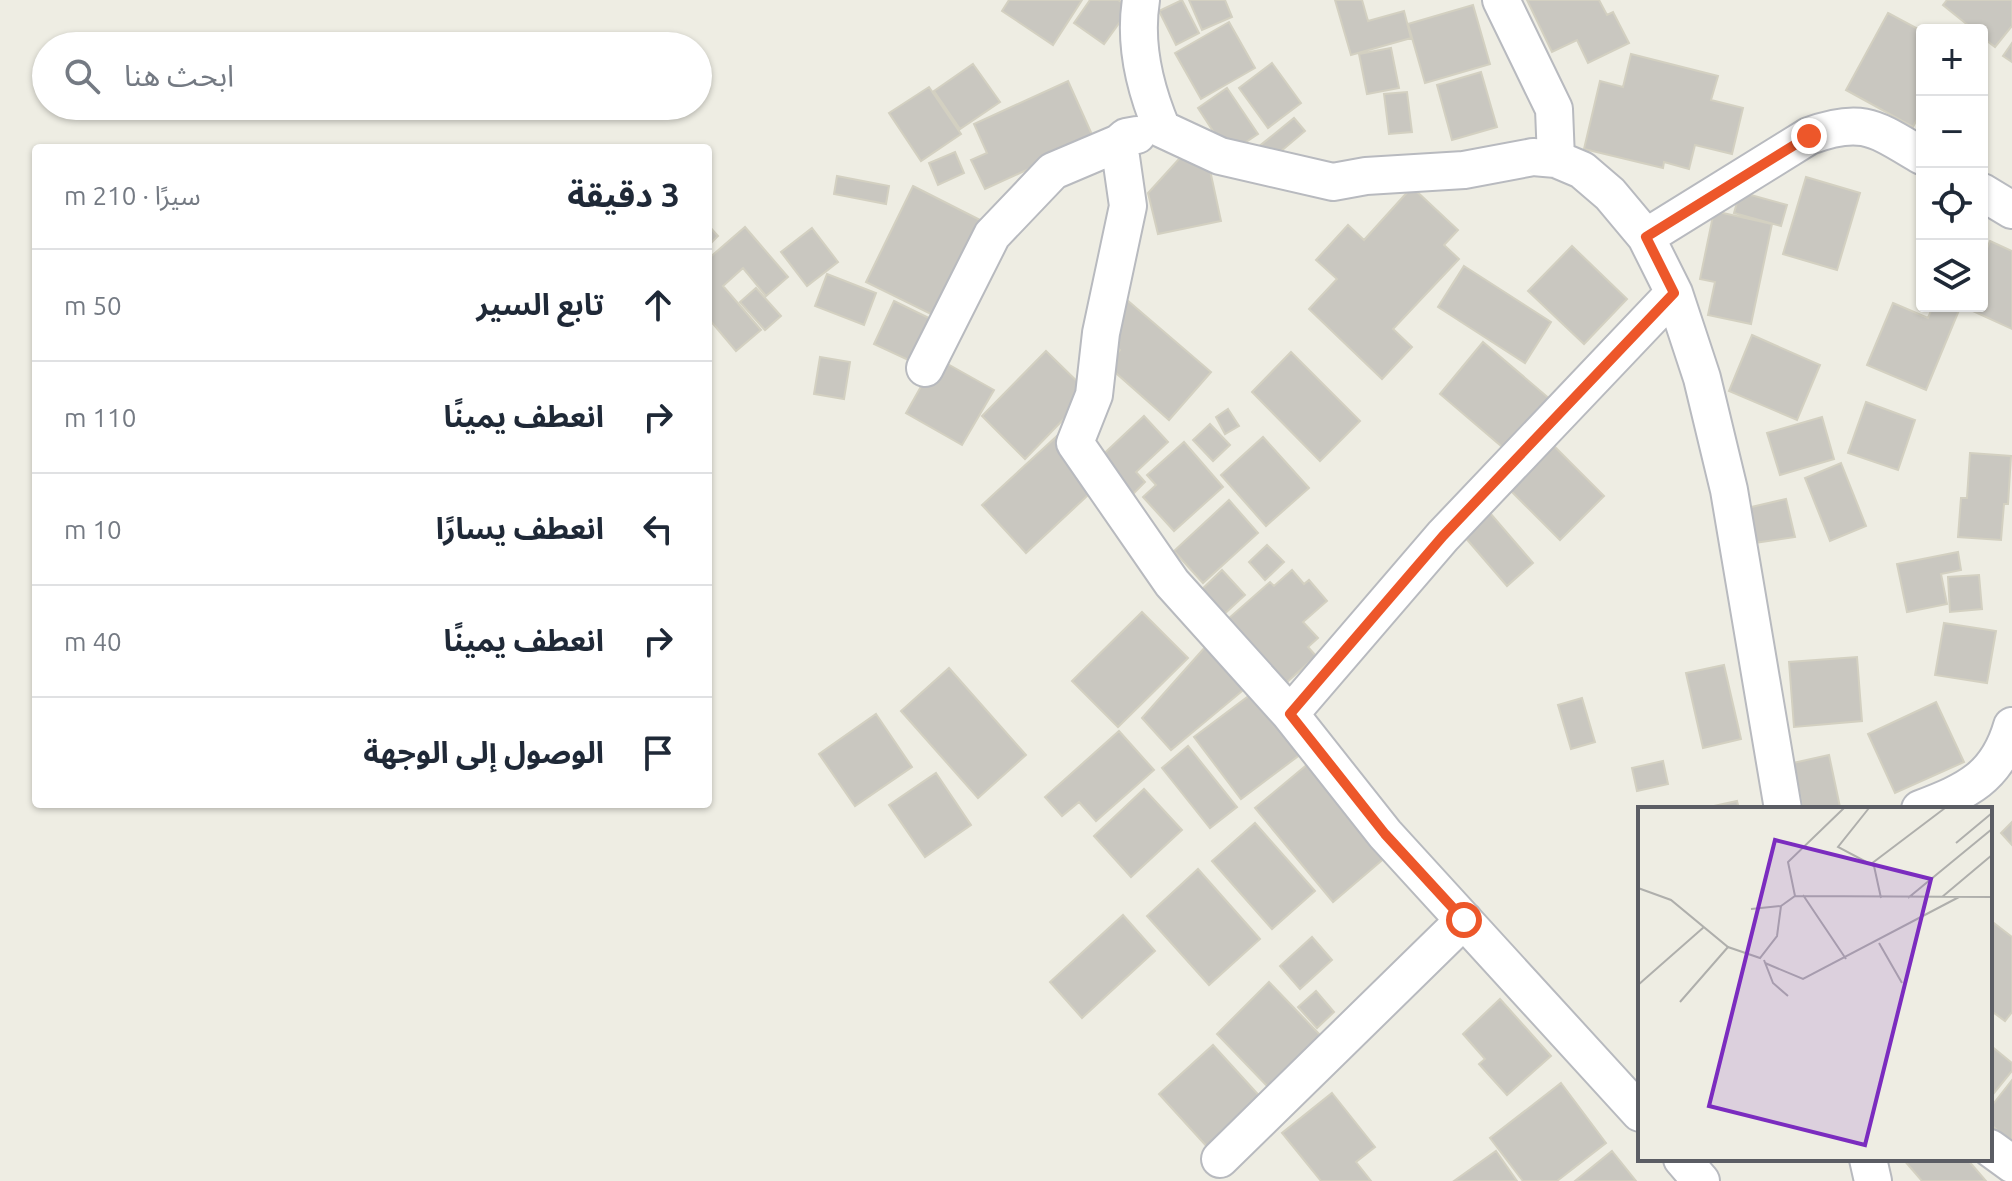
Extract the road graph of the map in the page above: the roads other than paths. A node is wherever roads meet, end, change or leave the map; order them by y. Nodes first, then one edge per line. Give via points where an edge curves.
1 (1141, 0) edge
2 (1501, 0) edge
3 (1162, 129) junction
4 (1119, 143) junction
5 (1916, 152) edge
6 (1556, 159) junction
7 (1988, 196) edge
8 (2012, 210) edge
9 (1646, 237) junction
10 (1674, 293) junction
11 (925, 368) dead end
12 (1290, 714) junction
13 (2012, 726) edge
14 (1783, 807) edge
15 (1925, 807) edge
16 (1464, 920) junction
17 (1638, 1111) edge
18 (1992, 1149) edge
19 (1220, 1159) dead end
20 (1684, 1161) edge
21 (1868, 1161) edge
22 (2012, 1164) edge
23 (1701, 1181) edge
24 (1873, 1181) edge

1 - 3 street via 1139,37 1148,96
2 - 6 street via 1554,109
3 - 4 street
3 - 6 street via 1220,156 1333,182 1464,170 1533,157
4 - 11 street via 1053,171 992,235
4 - 12 street via 1128,206 1101,333 1094,395 1075,443 1172,583
5 - 9 street via 1876,129 1833,127 1809,136
6 - 9 street via 1601,186
7 - 8 street
9 - 10 street
10 - 12 street via 1443,536
10 - 14 street via 1702,378 1729,490
12 - 16 street via 1385,834
13 - 15 street via 2005,750 1985,774 1964,792
16 - 17 street
16 - 19 street
18 - 22 street
20 - 23 street
21 - 24 street

